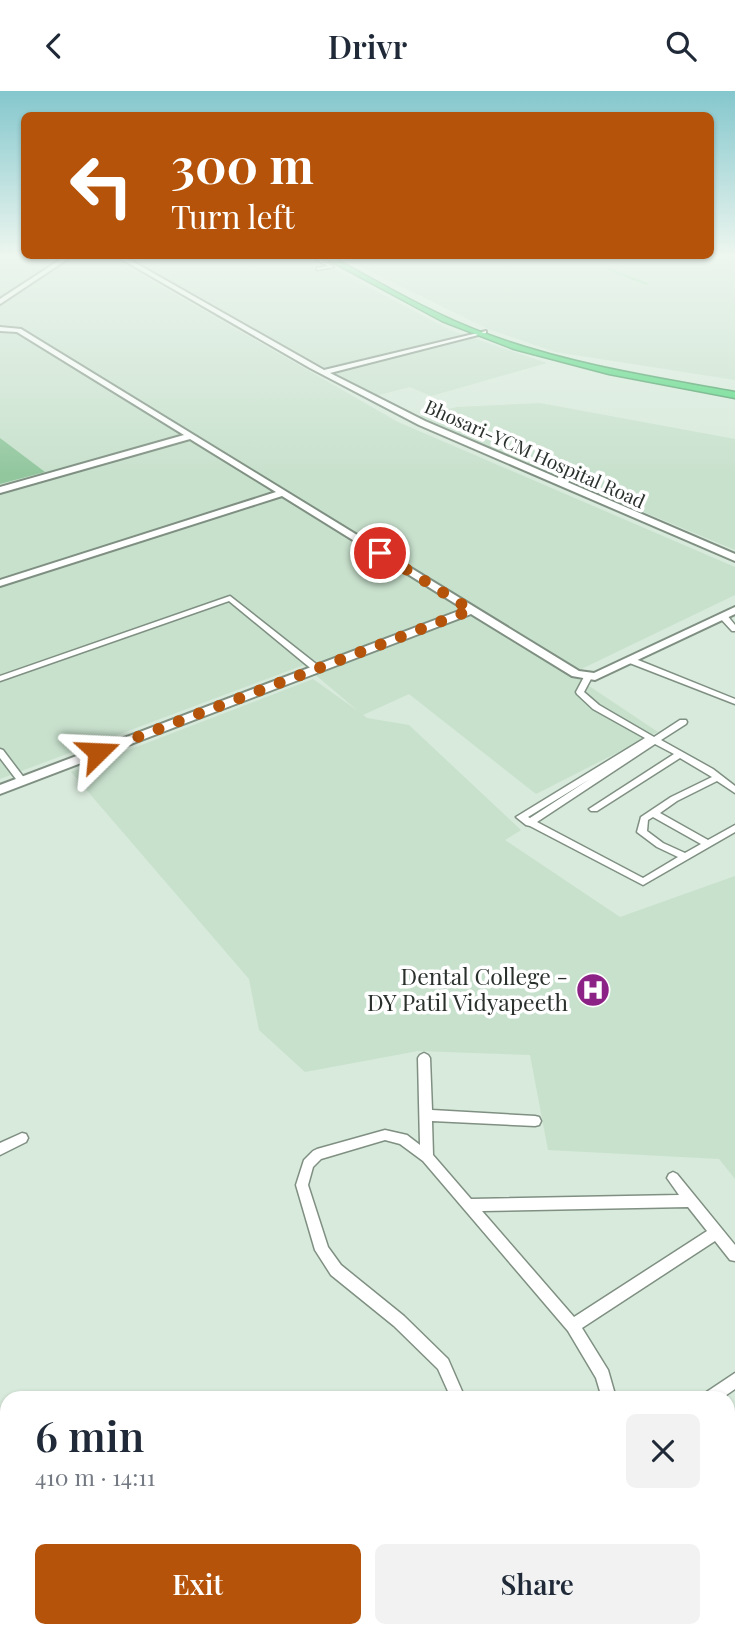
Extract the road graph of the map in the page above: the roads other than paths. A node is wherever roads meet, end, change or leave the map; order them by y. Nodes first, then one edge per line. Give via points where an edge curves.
1 (244, 328) edge
2 (254, 328) edge
3 (465, 328) edge
4 (465, 328) edge
5 (0, 329) edge
6 (474, 333) junction
7 (326, 372) junction
8 (735, 393) edge
9 (191, 436) junction
10 (0, 489) edge
11 (283, 493) junction
12 (735, 558) edge
13 (0, 583) edge
14 (471, 610) junction
15 (735, 610) edge
16 (723, 616) junction
17 (735, 629) edge
18 (630, 660) junction
19 (317, 669) junction
20 (588, 677) junction
21 (0, 679) edge
22 (735, 702) edge
23 (681, 720) dead end
24 (653, 739) junction
25 (0, 752) edge
26 (680, 754) junction
27 (718, 777) junction
28 (22, 781) junction
29 (0, 790) edge
30 (735, 790) edge
31 (594, 809) dead end
32 (653, 813) junction
33 (735, 828) edge
34 (708, 844) junction
35 (686, 857) junction
36 (424, 1058) dead end
37 (426, 1115) junction
38 (535, 1121) dead end
39 (22, 1138) dead end
40 (0, 1149) edge
41 (427, 1157) junction
42 (673, 1178) dead end
43 (692, 1201) junction
44 (470, 1205) junction
45 (717, 1232) junction
46 (735, 1255) edge
47 (573, 1326) junction
48 (735, 1380) edge
49 (455, 1391) edge
50 (607, 1391) edge
51 (720, 1391) edge

1 - 7 street
2 - 7 street
3 - 6 highway
4 - 6 highway
5 - 9 street via 19,330
6 - 7 street
6 - 8 highway via 579,366
7 - 12 street, Bhosari-YCM Hospital Road via 422,423
9 - 10 street
9 - 11 street
11 - 13 street
11 - 14 street
14 - 19 street
14 - 20 street via 571,672
15 - 16 street
16 - 17 street
16 - 18 street
18 - 20 street
18 - 22 street
19 - 21 street via 230,598
19 - 28 street
20 - 24 street via 580,692
23 - 24 street
24 - 26 street
24 - 35 street via 529,823 643,883
25 - 28 street
26 - 27 street
26 - 31 street
27 - 30 street
27 - 32 street
28 - 29 street
32 - 34 street
32 - 35 street via 644,819 642,832
33 - 34 street
34 - 35 street
36 - 37 street
37 - 38 street
37 - 41 street
39 - 40 street
41 - 44 street
41 - 49 street via 403,1139 385,1135 317,1155 308,1164 302,1185 322,1250 336,1270 419,1339 443,1364
42 - 43 street
43 - 44 street
43 - 45 street
44 - 47 street
45 - 46 street
45 - 47 street
47 - 50 street via 603,1375
48 - 51 street

